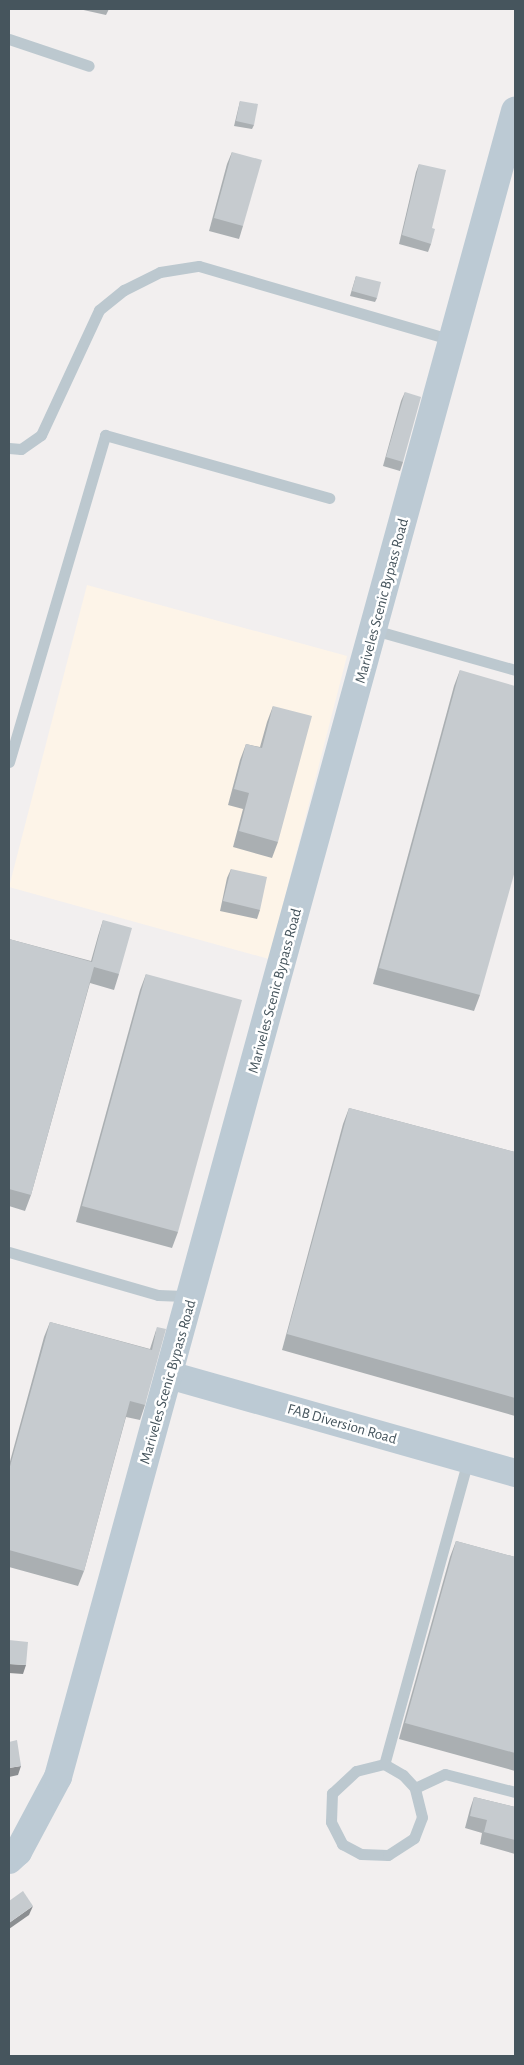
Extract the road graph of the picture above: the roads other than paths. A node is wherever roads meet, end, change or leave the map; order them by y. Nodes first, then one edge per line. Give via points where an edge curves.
1 (9, 39) edge
2 (88, 66) dead end
3 (515, 111) edge
4 (452, 340) junction
5 (9, 448) edge
6 (329, 498) dead end
7 (374, 630) junction
8 (515, 670) edge
9 (9, 762) edge
10 (9, 1252) edge
11 (192, 1296) junction
12 (169, 1375) junction
13 (468, 1460) junction
14 (515, 1473) edge
15 (384, 1764) junction
16 (415, 1788) junction
17 (515, 1792) edge
18 (9, 1860) edge

1 - 2 lane
3 - 4 main road, Mariveles Scenic Bypass Road
4 - 5 lane via 199,266 160,272 124,290 99,310 41,435 21,448
4 - 7 main road, Mariveles Scenic Bypass Road
6 - 9 lane via 105,435
7 - 8 lane
7 - 11 main road, Mariveles Scenic Bypass Road
10 - 11 lane via 158,1295
11 - 12 main road, Mariveles Scenic Bypass Road
12 - 13 main road, FAB Diversion Road
12 - 18 main road, Mariveles Scenic Bypass Road via 58,1777 18,1852
13 - 14 main road, FAB Diversion Road
13 - 15 lane via 449,1545
15 - 16 lane via 403,1775
15 - 16 lane via 356,1771 332,1793 331,1822 342,1844 361,1854 388,1855 414,1838 422,1817
16 - 17 lane via 445,1774

